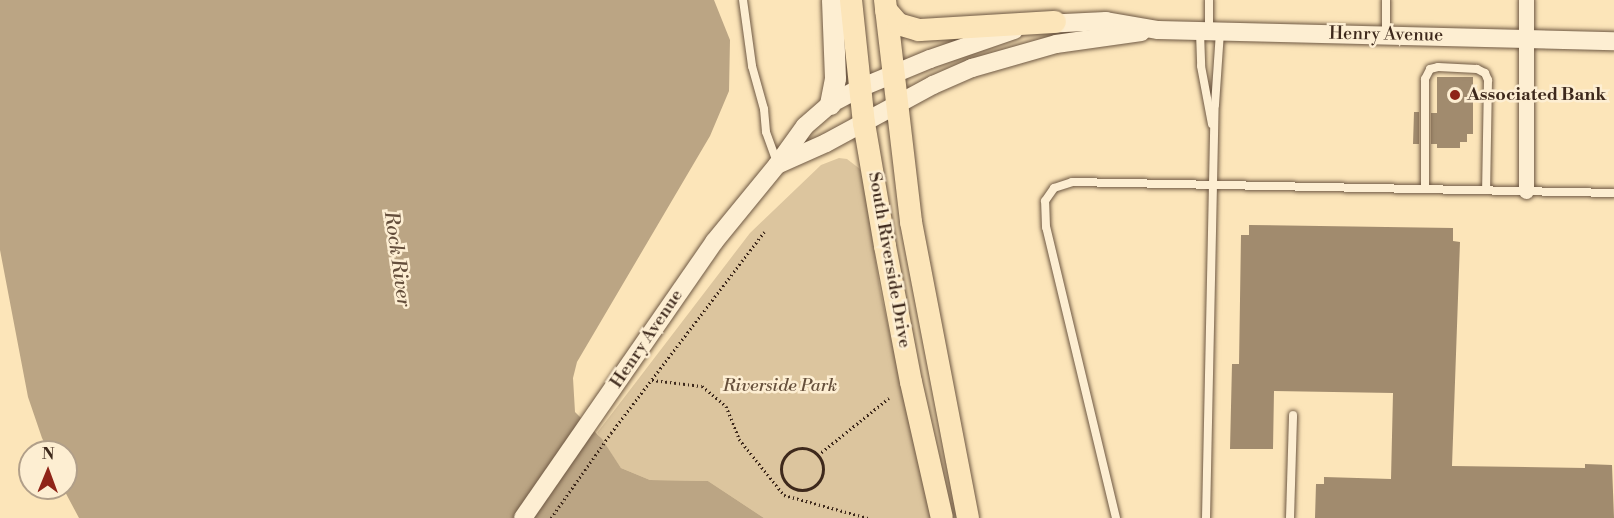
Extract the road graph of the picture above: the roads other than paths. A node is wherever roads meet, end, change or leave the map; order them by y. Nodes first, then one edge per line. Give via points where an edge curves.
1 (743, 0) edge
2 (832, 0) edge
3 (851, 0) edge
4 (1209, 0) edge
5 (1386, 0) edge
6 (1526, 0) edge
7 (885, 5) edge
8 (1055, 22) junction
9 (1158, 30) junction
10 (1209, 31) junction
11 (1386, 35) junction
12 (1525, 38) junction
13 (1614, 41) edge
14 (892, 74) junction
15 (860, 88) junction
16 (830, 104) junction
17 (896, 105) junction
18 (864, 123) junction
19 (1215, 139) junction
20 (777, 165) junction
21 (1215, 185) junction
22 (1425, 189) junction
23 (1486, 190) junction
24 (1526, 191) junction
25 (1614, 193) edge
26 (1293, 415) dead end
27 (523, 518) edge
28 (942, 518) edge
29 (968, 518) edge
30 (1116, 518) edge
31 (1206, 518) edge
32 (1290, 518) edge

1 - 20 lane via 752,66
2 - 16 main road via 835,78
3 - 15 main road, South Riverside Drive
4 - 10 lane
5 - 11 lane
6 - 12 street
7 - 8 main road via 898,24 919,30
7 - 14 main road, South Riverside Drive
8 - 9 street, Henry Avenue via 1106,21
8 - 14 street, Henry Avenue via 992,37
9 - 10 street, Henry Avenue
9 - 17 street, Henry Avenue via 1077,40 1023,52 958,74
10 - 11 street, Henry Avenue
10 - 19 lane
10 - 19 lane via 1201,66
11 - 12 street, Henry Avenue
12 - 13 street, Henry Avenue
12 - 24 street
14 - 15 street, Henry Avenue
14 - 17 main road, South Riverside Drive
15 - 16 street, Henry Avenue
15 - 18 main road, South Riverside Drive
16 - 20 street, Henry Avenue via 805,126
17 - 18 street, Henry Avenue
17 - 29 main road, South Riverside Drive via 911,222
18 - 20 street, Henry Avenue
18 - 28 main road, South Riverside Drive via 910,381
19 - 21 lane
20 - 27 street, Henry Avenue via 714,242
21 - 22 lane
21 - 30 lane via 1072,182 1054,188 1045,201 1046,227
21 - 31 lane
22 - 23 lane
22 - 23 lane via 1425,79 1430,69 1438,67 1477,69 1488,80
23 - 24 lane
24 - 25 lane
26 - 32 lane

